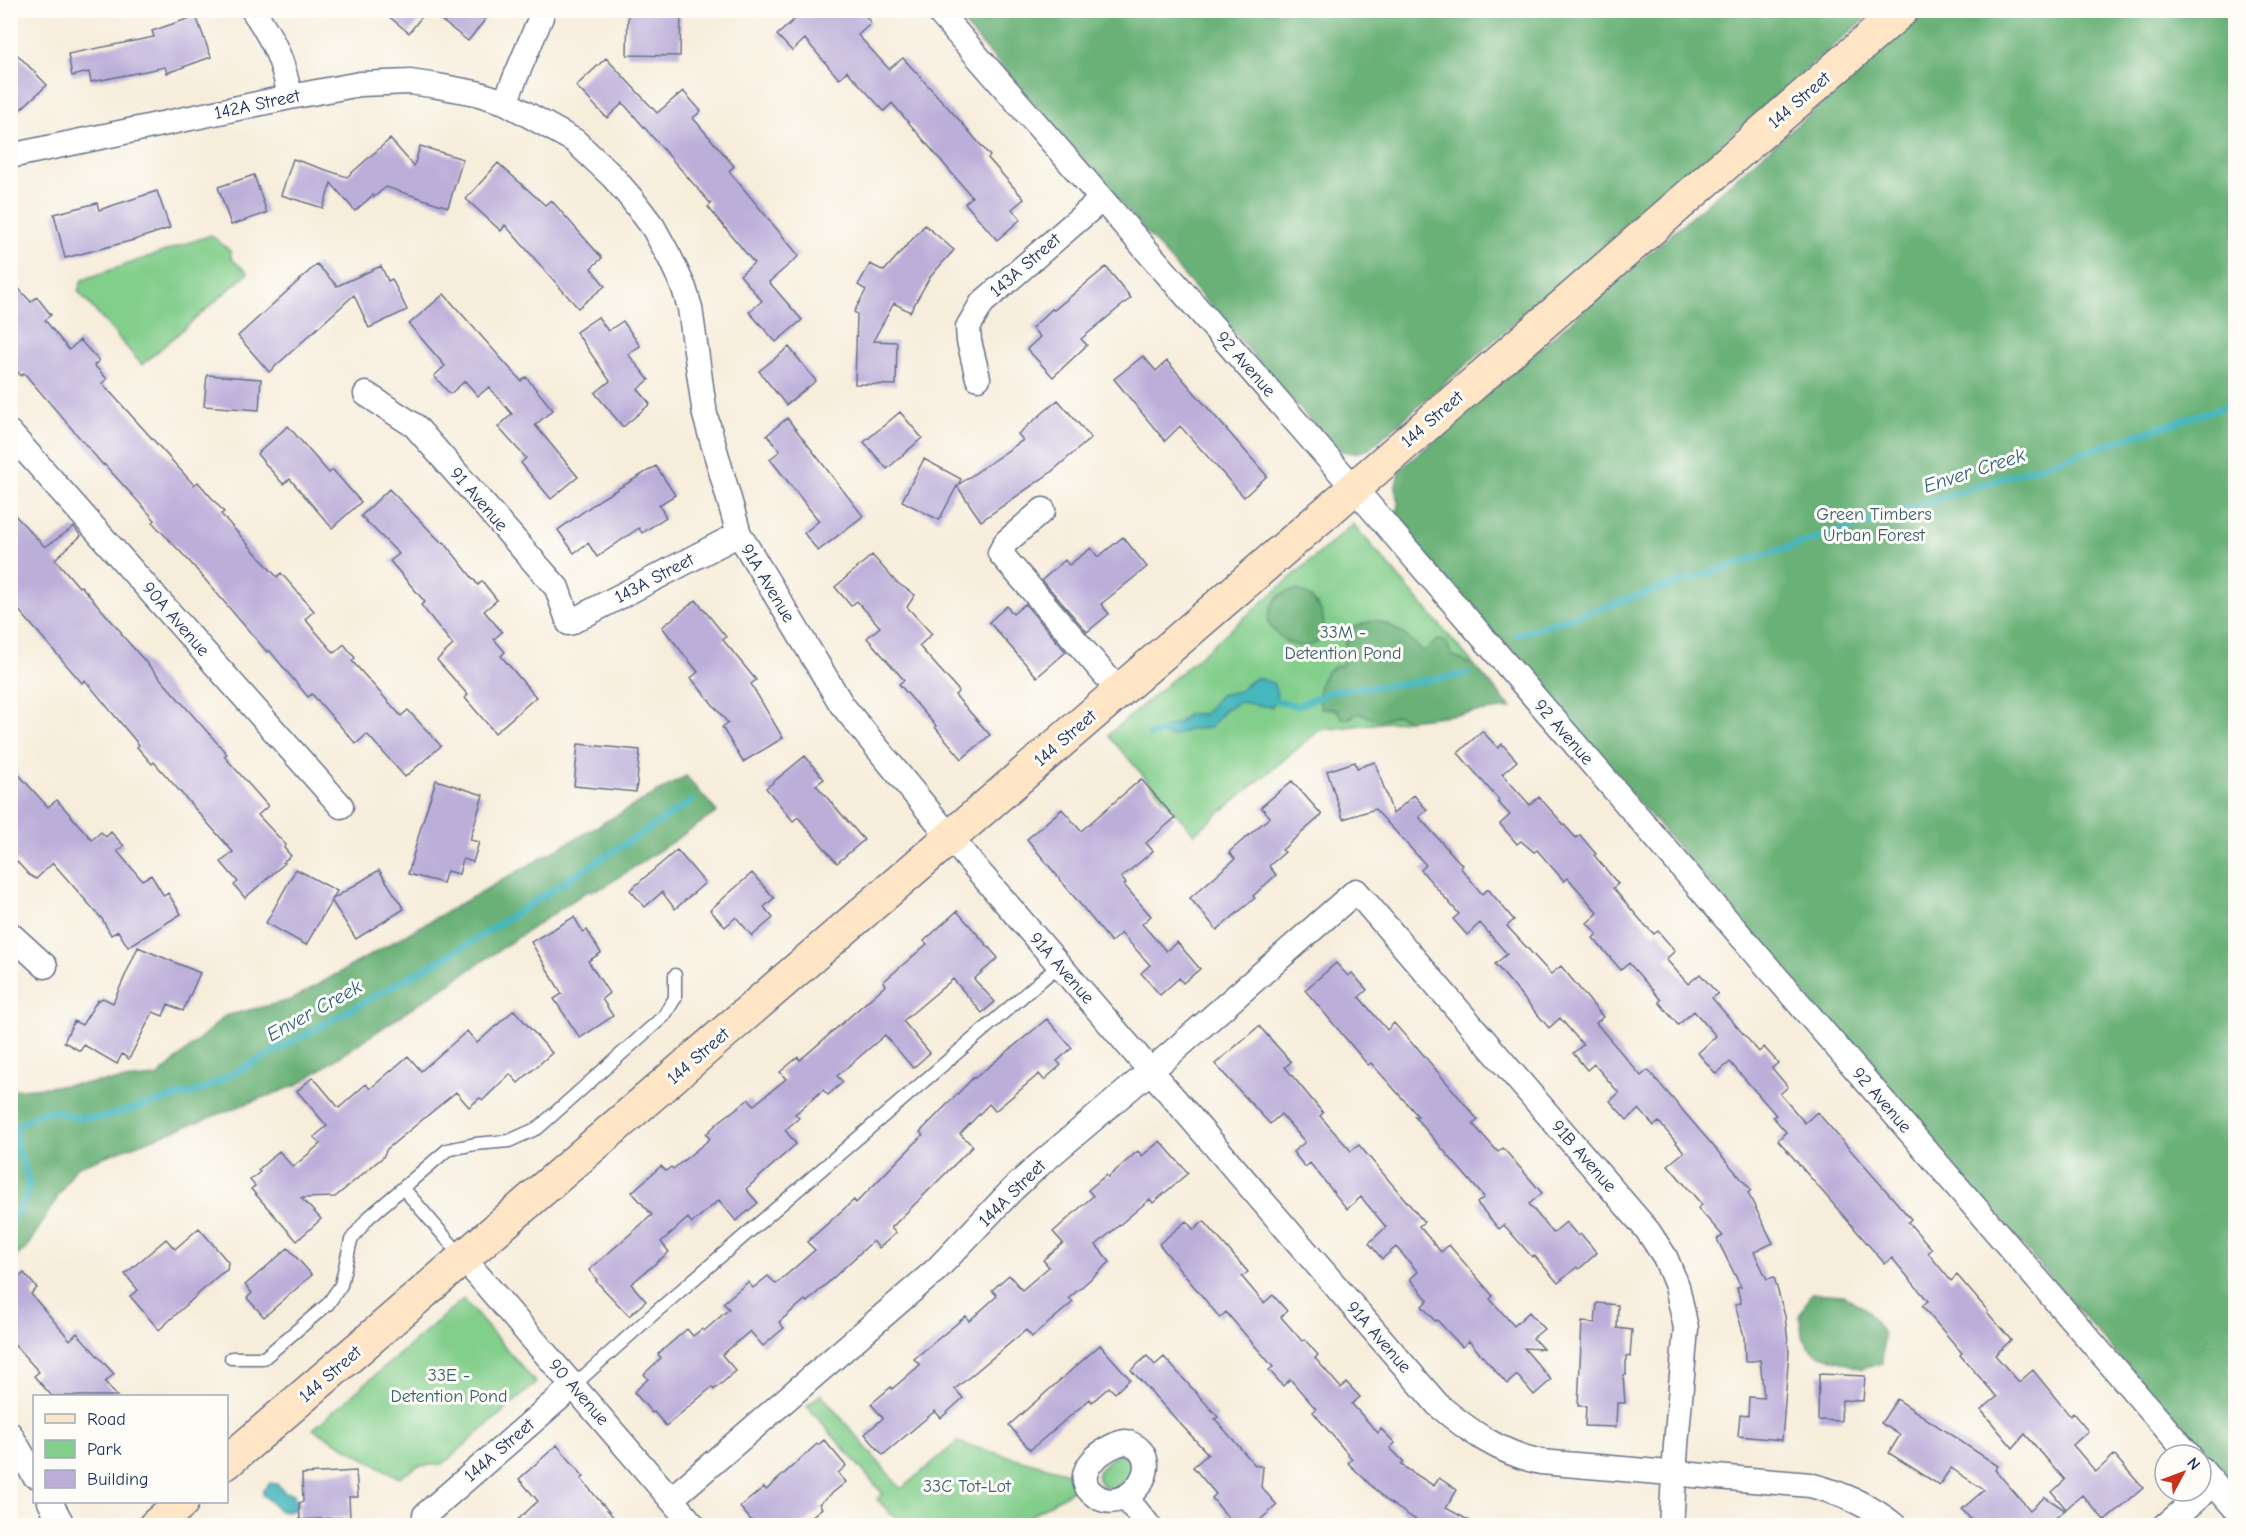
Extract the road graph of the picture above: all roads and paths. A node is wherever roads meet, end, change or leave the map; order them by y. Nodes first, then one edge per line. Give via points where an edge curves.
1 (253, 10) edge
2 (937, 10) edge
3 (1902, 10) edge
4 (541, 17) dead end
5 (290, 97) junction
6 (505, 102) junction
7 (10, 156) edge
8 (1102, 199) junction
9 (978, 378) dead end
10 (366, 394) dead end
11 (10, 433) edge
12 (1353, 488) junction
13 (1043, 510) dead end
14 (739, 534) junction
15 (569, 623) joint
16 (1119, 692) junction
17 (341, 806) dead end
18 (950, 838) junction
19 (1356, 891) joint
20 (10, 934) edge
21 (1059, 965) junction
22 (45, 966) dead end
23 (675, 975) dead end
24 (1150, 1070) junction
25 (403, 1188) junction
26 (463, 1258) junction
27 (231, 1358) dead end
28 (573, 1386) junction
29 (10, 1434) edge
30 (2179, 1443) edge
31 (228, 1461) edge
32 (33, 1473) edge
33 (1674, 1473) junction
34 (2213, 1483) edge
35 (671, 1498) junction
36 (1126, 1498) dead end
37 (51, 1503) edge
38 (181, 1503) edge
39 (2184, 1503) edge
40 (2235, 1509) edge
41 (424, 1515) dead end
42 (63, 1526) edge
43 (155, 1526) edge
44 (694, 1526) edge
45 (1149, 1526) edge
46 (1671, 1526) edge
47 (1895, 1526) edge
48 (2165, 1526) edge

1 - 5 street via 271,36 284,66
2 - 8 street, 92 Avenue
3 - 12 main road, 144 Street
4 - 6 street
5 - 6 street, 142A Street via 360,84 410,82
5 - 7 street, 142A Street
6 - 14 street, 91A Avenue via 575,141 596,160 631,198 670,258 690,308 705,415
8 - 9 street, 143A Street via 982,303 968,327
8 - 12 street, 92 Avenue
10 - 15 street, 91 Avenue via 415,426 557,588
11 - 17 street, 90A Avenue
12 - 16 main road, 144 Street
12 - 30 street, 92 Avenue
13 - 16 street via 1006,542 1000,553
14 - 15 street, 143A Street
14 - 18 street, 91A Avenue via 842,705
16 - 18 main road, 144 Street
18 - 21 street, 91A Avenue
18 - 26 main road, 144 Street
19 - 24 street, 144A Street
19 - 33 street, 91B Avenue via 1648,1231 1665,1257 1677,1286 1686,1328
20 - 22 street
21 - 24 street, 91A Avenue
21 - 28 lane
23 - 25 lane via 675,998 664,1016 538,1128 509,1141 447,1150
24 - 33 street, 91A Avenue via 1428,1394 1462,1425 1491,1444 1541,1462
24 - 35 street, 144A Street via 1039,1165 937,1269
25 - 26 lane
25 - 27 lane via 368,1218 351,1240 340,1285 328,1304 264,1358
26 - 28 street, 90 Avenue
26 - 31 main road, 144 Street
28 - 35 street, 90 Avenue
28 - 41 street, 144A Street
29 - 32 street
33 - 46 street, 91B Avenue
33 - 47 street, 91A Avenue via 1810,1485 1866,1505
34 - 40 street
35 - 44 street, 90 Avenue
36 - 45 street
37 - 42 street
38 - 43 main road
39 - 48 street

